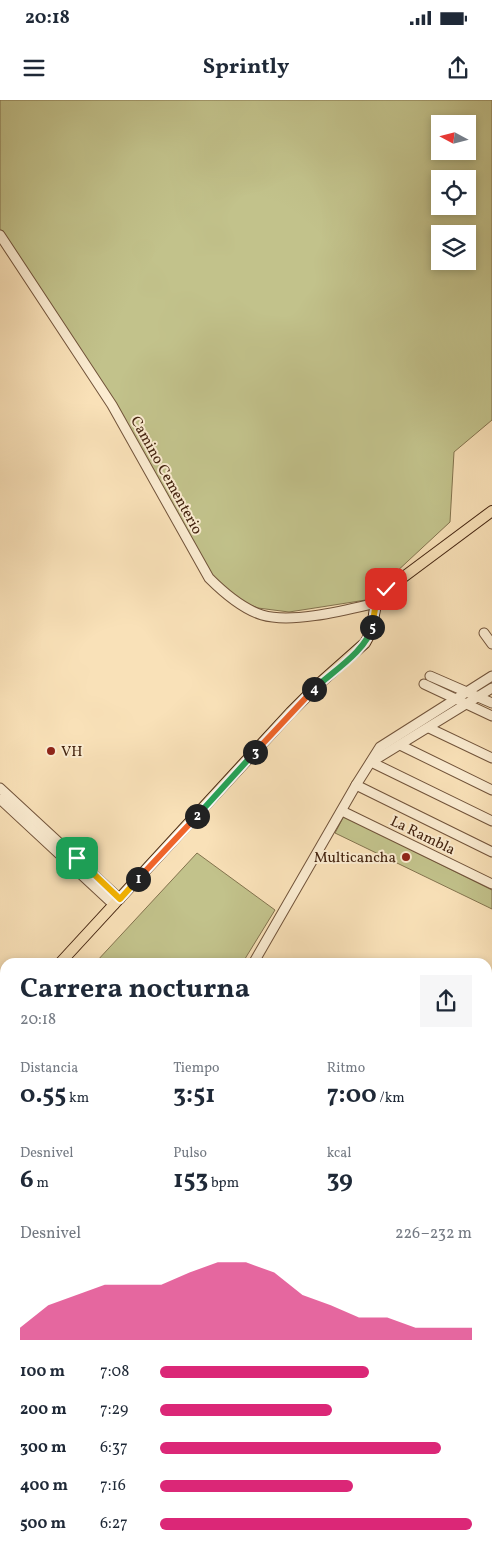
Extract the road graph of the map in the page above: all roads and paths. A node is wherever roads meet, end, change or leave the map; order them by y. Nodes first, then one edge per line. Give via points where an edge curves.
1 (0, 234) edge
2 (492, 511) edge
3 (376, 603) junction
4 (484, 633) dead end
5 (492, 644) edge
6 (430, 676) dead end
7 (492, 676) edge
8 (424, 684) dead end
9 (492, 688) edge
10 (466, 692) junction
11 (478, 697) junction
12 (455, 699) junction
13 (466, 704) junction
14 (492, 704) edge
15 (492, 716) edge
16 (429, 728) junction
17 (400, 745) junction
18 (492, 758) edge
19 (371, 762) junction
20 (356, 785) junction
21 (0, 788) edge
22 (492, 790) edge
23 (0, 799) edge
24 (342, 811) junction
25 (492, 821) edge
26 (492, 852) edge
27 (74, 861) junction
28 (492, 884) edge
29 (117, 902) junction
30 (65, 958) edge
31 (256, 958) edge

1 - 3 street, Camino Cementerio via 112,405 209,578 252,610 274,617 319,614
2 - 3 main road via 386,589
3 - 29 main road via 371,632 361,648 296,707
4 - 5 street
6 - 10 street
7 - 10 street
8 - 12 street
9 - 11 street
10 - 11 street
10 - 12 street
11 - 13 street
11 - 14 street
12 - 13 street
12 - 19 street via 380,747
13 - 15 street
13 - 16 street
16 - 17 street
16 - 18 street
17 - 19 street
17 - 22 street
19 - 20 street
19 - 25 street
20 - 24 street
20 - 26 street
21 - 27 street
23 - 27 street
24 - 28 street, La Rambla
24 - 31 street
27 - 29 street
29 - 30 main road

